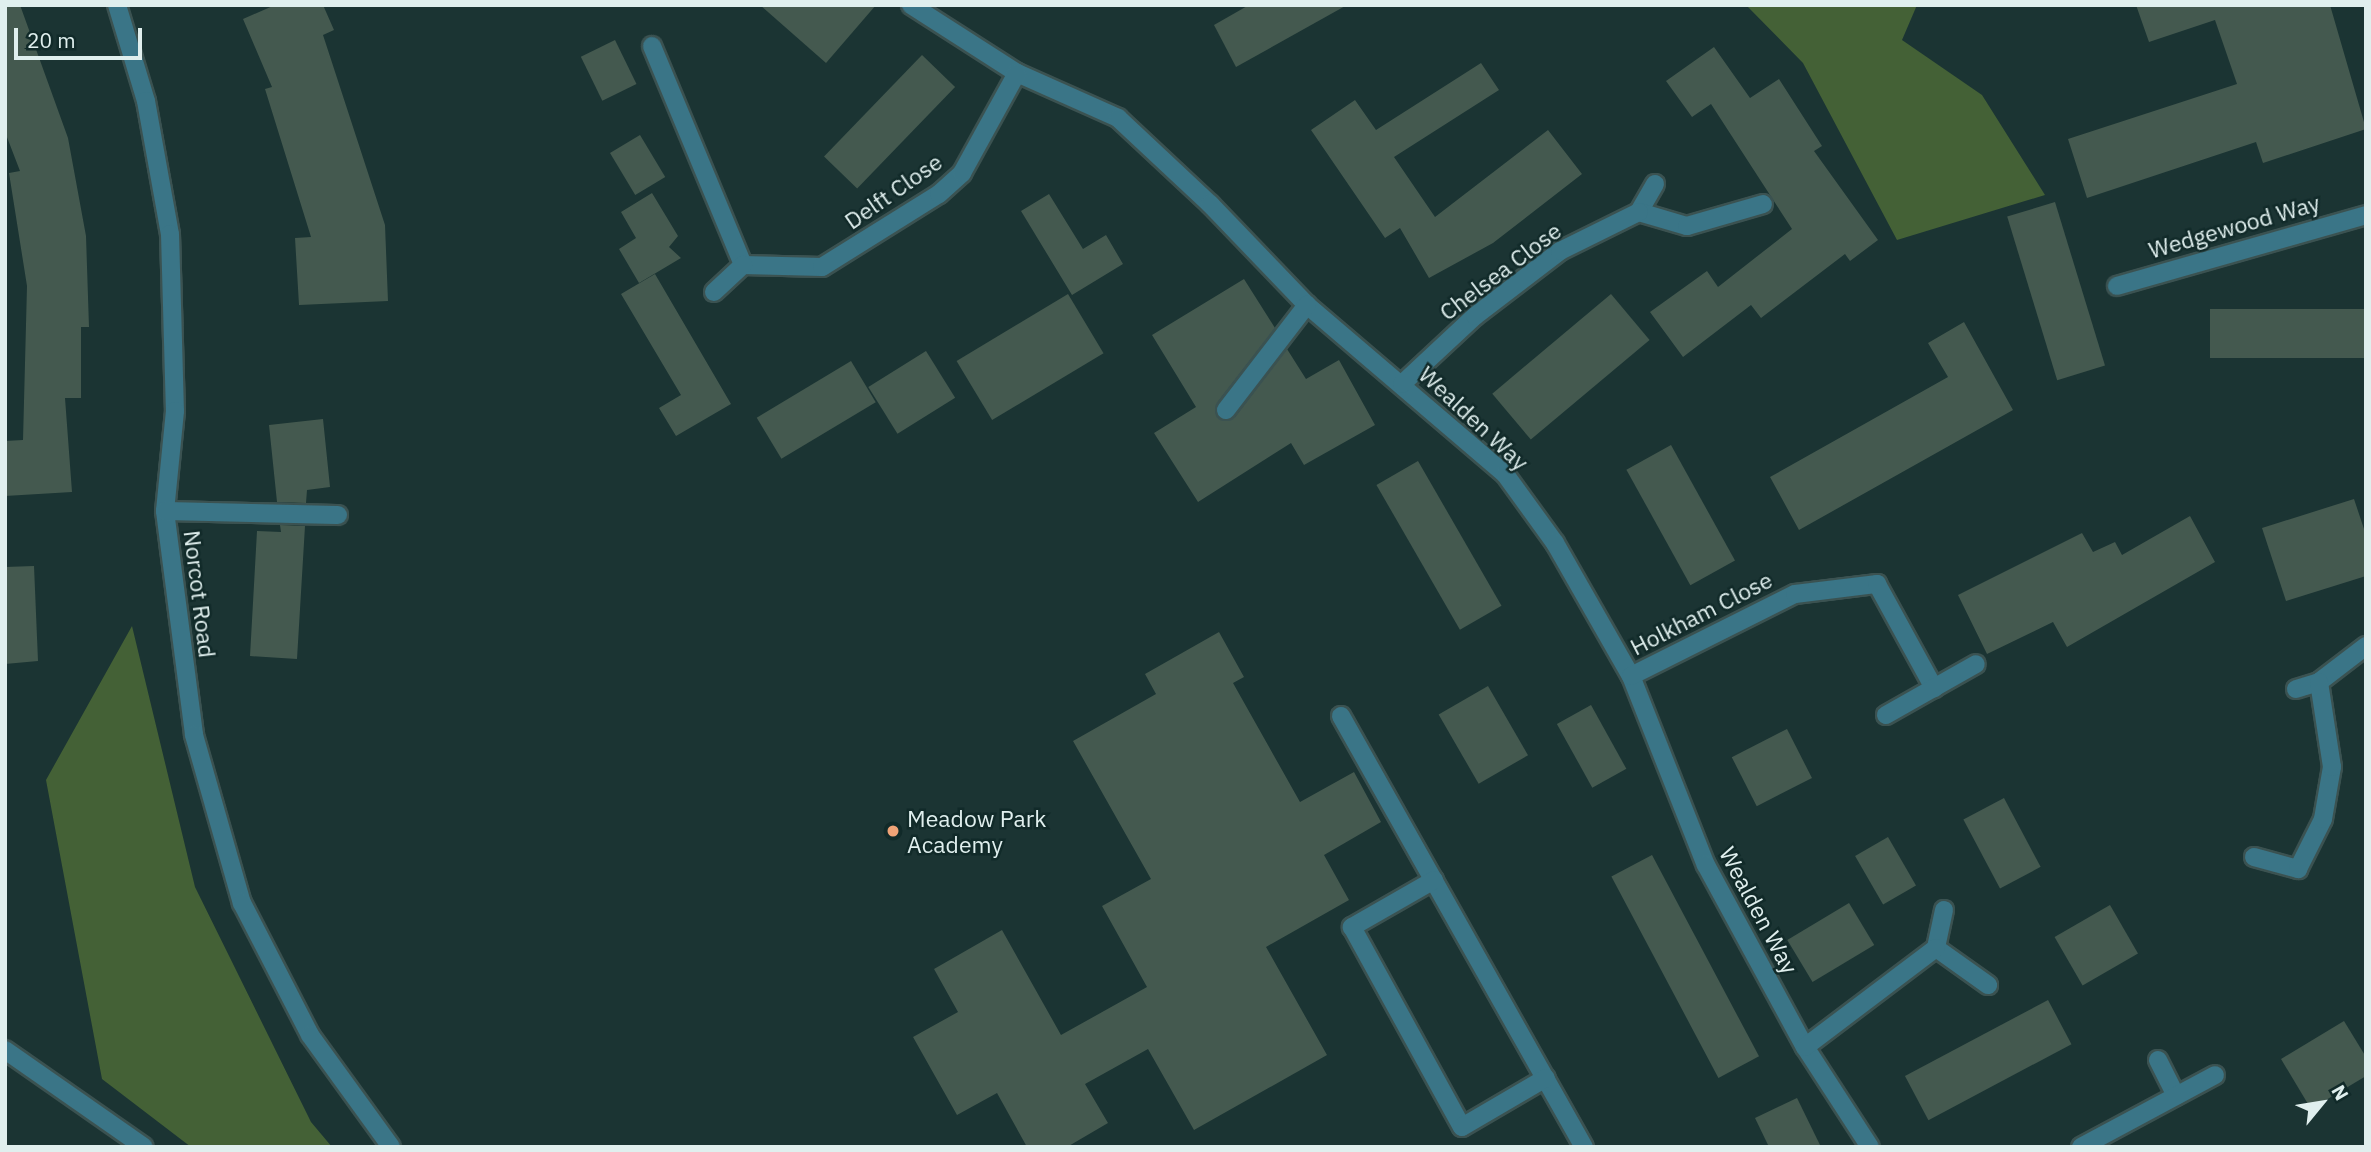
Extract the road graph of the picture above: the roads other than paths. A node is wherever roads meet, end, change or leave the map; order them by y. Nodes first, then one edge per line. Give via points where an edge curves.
1 (117, 5) edge
2 (911, 5) edge
3 (652, 46) dead end
4 (1017, 73) junction
5 (1655, 184) dead end
6 (1763, 204) dead end
7 (1639, 212) junction
8 (2366, 215) edge
9 (743, 265) junction
10 (2117, 286) dead end
11 (713, 292) dead end
12 (1307, 305) junction
13 (1402, 384) junction
14 (1226, 411) dead end
15 (165, 511) junction
16 (338, 516) dead end
17 (2366, 646) edge
18 (1976, 664) dead end
19 (1630, 676) junction
20 (2319, 682) junction
21 (1934, 688) junction
22 (2296, 690) dead end
23 (1886, 715) dead end
24 (1341, 716) dead end
25 (2254, 856) dead end
26 (1434, 880) junction
27 (1944, 910) dead end
28 (1936, 948) junction
29 (1988, 985) dead end
30 (1805, 1047) junction
31 (5, 1051) edge
32 (2158, 1060) dead end
33 (2215, 1076) dead end
34 (1546, 1079) junction
35 (2176, 1096) junction
36 (144, 1147) edge
37 (391, 1147) edge
38 (1584, 1147) edge
39 (1870, 1147) edge
40 (2081, 1147) edge

1 - 15 street, Norcot Road via 146,101 170,234 175,411
2 - 4 street, Wealden Way
3 - 9 street
4 - 9 street, Delft Close via 962,173 939,194 822,267
4 - 12 street, Wealden Way via 1118,118 1210,204
5 - 7 street
6 - 7 street via 1687,226
7 - 13 street, Chelsea Close via 1560,251 1475,316
8 - 10 street, Wedgewood Way
9 - 11 street
12 - 13 street, Wealden Way
12 - 14 street
13 - 19 street, Wealden Way via 1505,474 1555,543
15 - 16 street
15 - 37 street, Norcot Road via 194,734 242,903 310,1035
17 - 20 street
18 - 21 street
19 - 21 street, Holkham Close via 1795,594 1877,584
19 - 30 street, Wealden Way via 1706,865
20 - 22 street
20 - 25 street via 2332,767 2323,819 2298,869
21 - 23 street
24 - 26 street
26 - 34 street
26 - 34 street via 1352,927 1462,1127
27 - 28 street
28 - 29 street
28 - 30 street
30 - 39 street, Wealden Way
31 - 36 street
32 - 35 street
33 - 35 street
34 - 38 street
35 - 40 street

